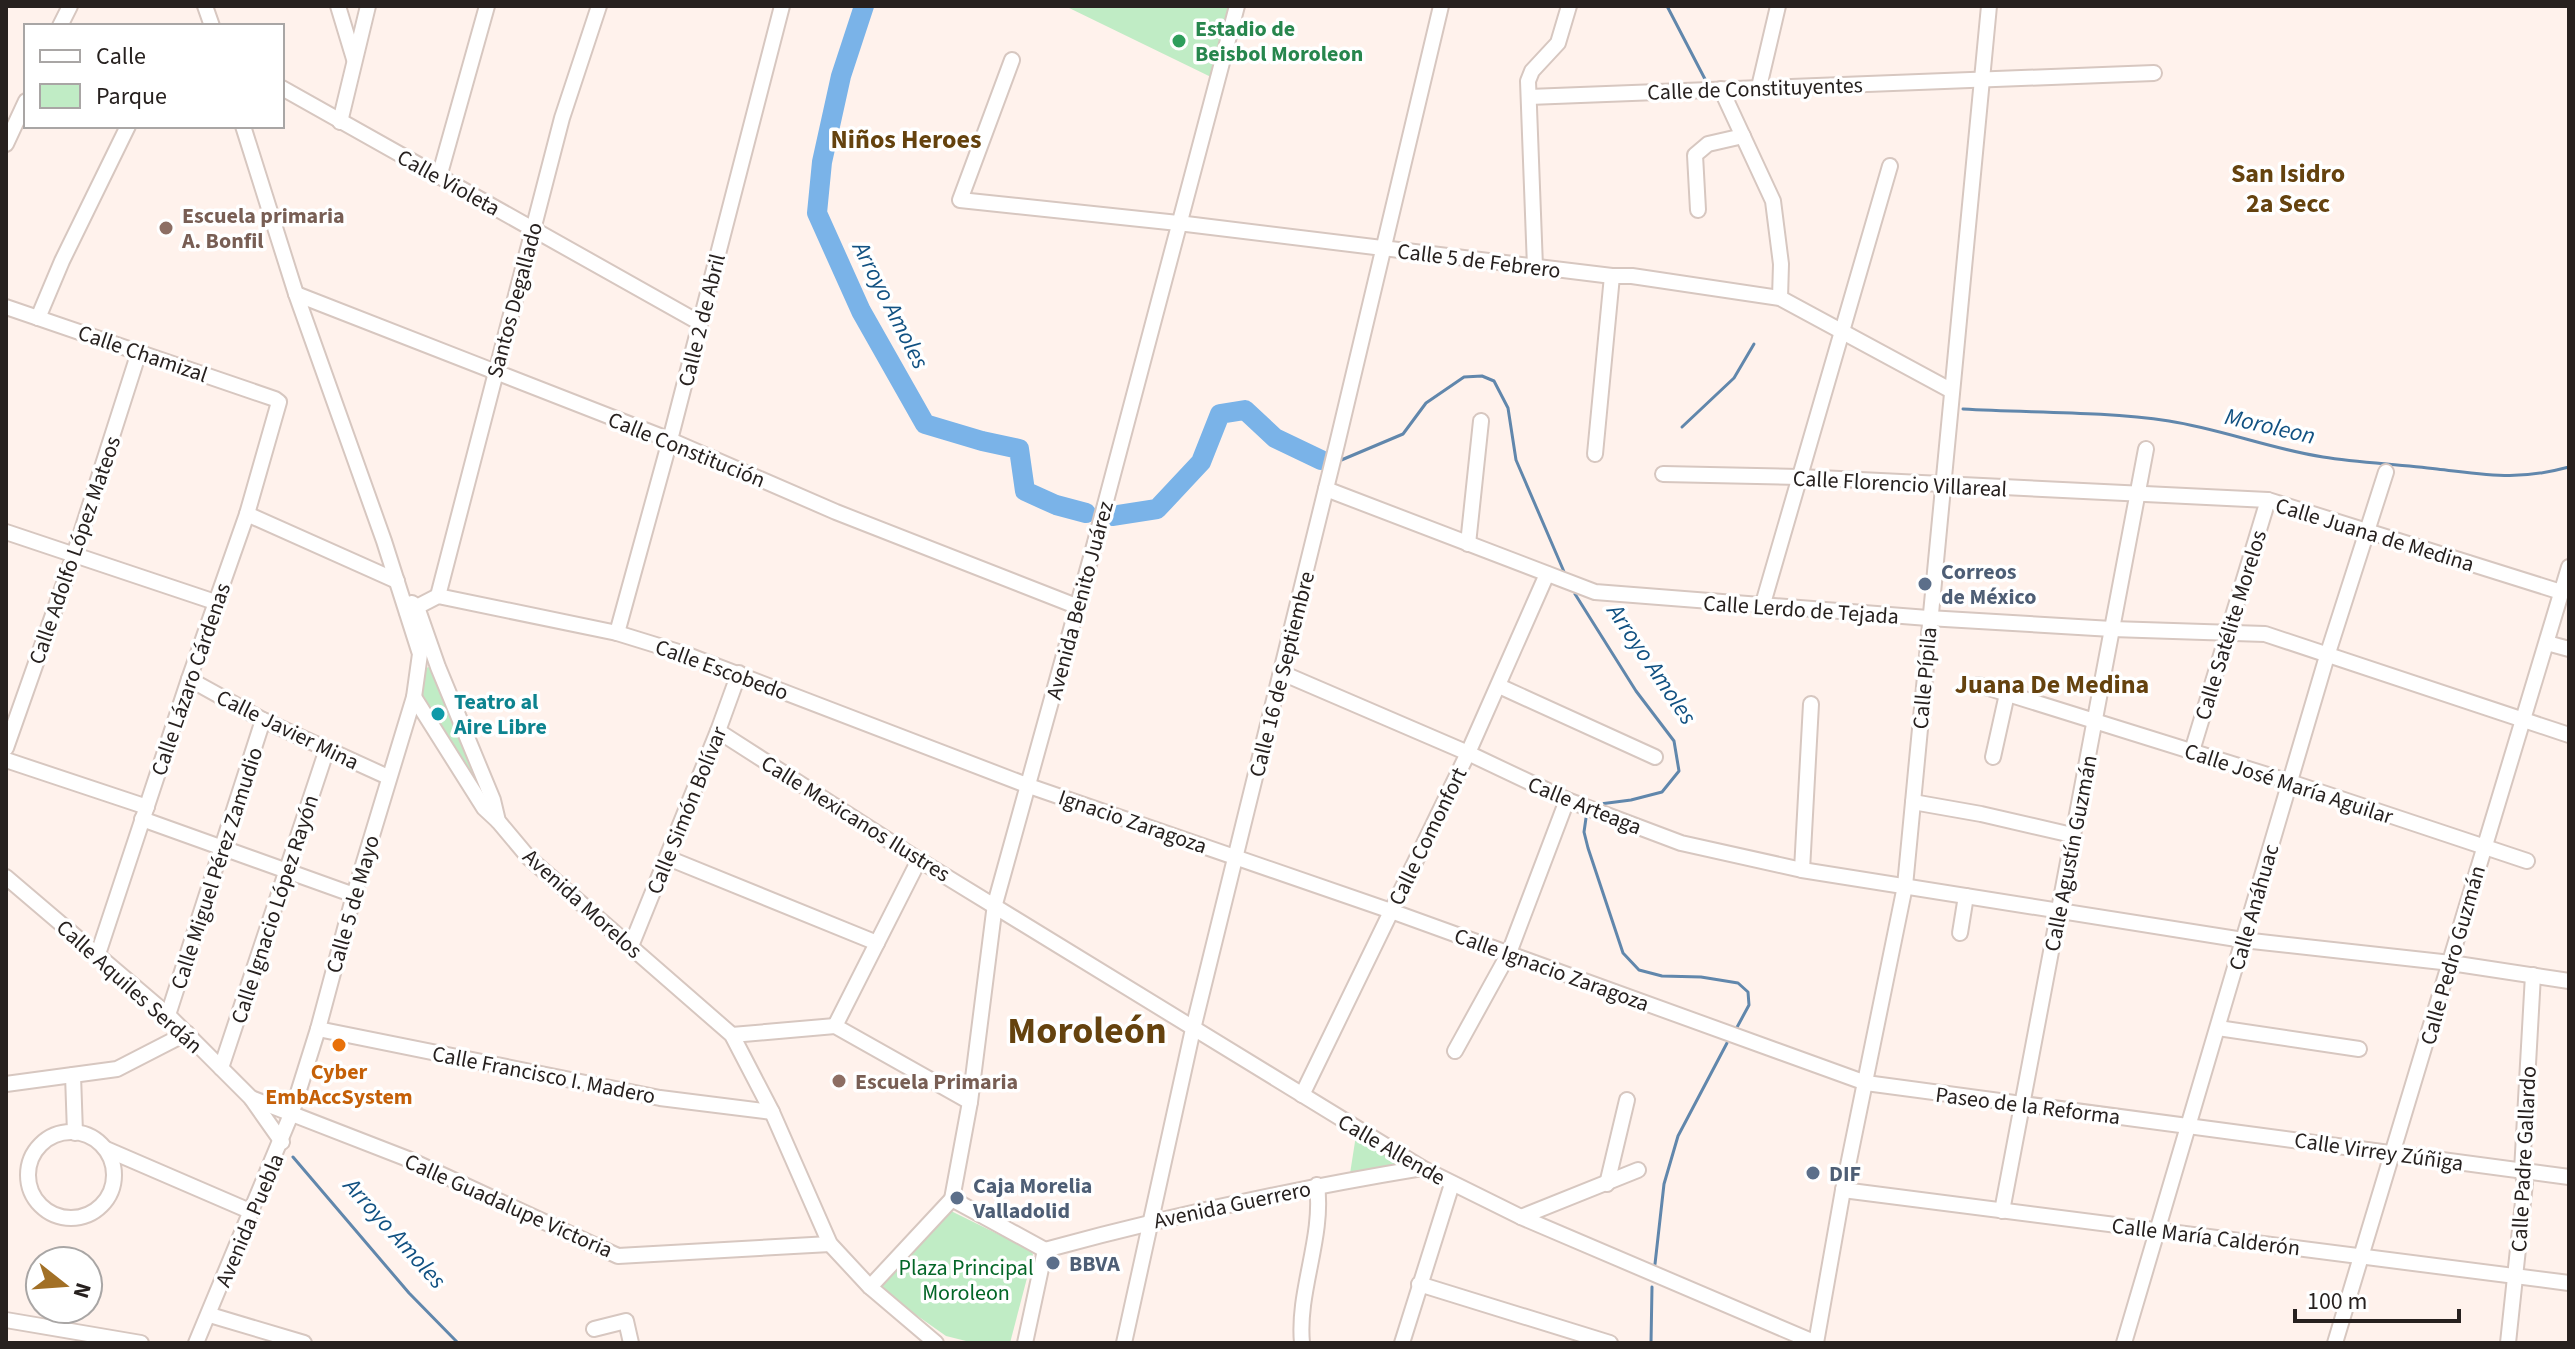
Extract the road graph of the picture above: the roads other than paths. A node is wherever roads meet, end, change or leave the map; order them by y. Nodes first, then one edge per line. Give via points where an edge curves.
1 (70, 6) edge
2 (338, 6) edge
3 (368, 6) edge
4 (487, 6) edge
5 (599, 6) edge
6 (782, 6) edge
7 (1237, 6) edge
8 (1441, 6) edge
9 (1569, 6) edge
10 (1778, 6) edge
11 (1989, 6) edge
12 (61, 24) edge
13 (1012, 60) dead end
14 (355, 62) junction
15 (2154, 73) dead end
16 (1981, 80) junction
17 (1759, 87) junction
18 (284, 89) edge
19 (1721, 89) junction
20 (1529, 97) junction
21 (24, 105) edge
22 (340, 122) junction
23 (127, 128) edge
24 (244, 128) edge
25 (1743, 136) junction
26 (6, 144) edge
27 (1890, 166) dead end
28 (439, 177) junction
29 (1698, 210) dead end
30 (1178, 223) junction
31 (532, 228) junction
32 (1382, 248) junction
33 (1535, 267) junction
34 (1612, 276) junction
35 (296, 294) junction
36 (1780, 298) junction
37 (6, 307) edge
38 (38, 318) junction
39 (700, 323) junction
40 (1843, 332) junction
41 (139, 352) junction
42 (495, 373) junction
43 (1952, 391) junction
44 (279, 402) joint
45 (1481, 421) dead end
46 (670, 440) junction
47 (2146, 449) dead end
48 (1595, 454) dead end
49 (2386, 472) dead end
50 (1663, 474) dead end
51 (1799, 477) junction
52 (1941, 485) junction
53 (1326, 489) junction
54 (2138, 495) junction
55 (2268, 500) junction
56 (247, 514) junction
57 (2367, 531) junction
58 (6, 532) edge
59 (1468, 544) junction
60 (74, 555) junction
61 (2569, 567) edge
62 (1547, 574) junction
63 (400, 588) junction
64 (2561, 592) junction
65 (438, 596) junction
66 (215, 602) junction
67 (1076, 606) junction
68 (1762, 607) junction
69 (412, 609) junction
70 (1928, 618) junction
71 (2112, 629) junction
72 (2229, 632) junction
73 (617, 633) junction
74 (2547, 643) junction
75 (2569, 649) edge
76 (2327, 656) junction
77 (438, 667) junction
78 (739, 673) junction
79 (1282, 673) junction
80 (418, 676) junction
81 (189, 679) junction
82 (1979, 685) dead end
83 (1499, 686) junction
84 (2007, 694) junction
85 (414, 697) junction
86 (1811, 704) dead end
87 (263, 720) junction
88 (2095, 720) junction
89 (2524, 720) junction
90 (718, 731) junction
91 (2569, 735) edge
92 (6, 748) edge
93 (327, 749) junction
94 (2192, 751) junction
95 (1468, 753) junction
96 (1655, 757) dead end
97 (1993, 757) dead end
98 (6, 760) edge
99 (388, 777) junction
100 (2290, 782) junction
101 (1029, 786) junction
102 (1567, 800) junction
103 (1913, 802) junction
104 (145, 813) junction
105 (498, 821) junction
106 (2072, 835) junction
107 (223, 847) junction
108 (2484, 847) junction
109 (1237, 857) junction
110 (668, 858) junction
111 (919, 860) junction
112 (2527, 861) dead end
113 (288, 870) junction
114 (1802, 870) junction
115 (6, 877) edge
116 (1905, 886) junction
117 (354, 895) junction
118 (1966, 896) junction
119 (995, 904) junction
120 (2059, 910) junction
121 (1391, 911) junction
122 (1960, 933) dead end
123 (2243, 940) junction
124 (877, 943) junction
125 (631, 946) junction
126 (1509, 953) junction
127 (98, 954) junction
128 (2451, 963) junction
129 (2533, 975) junction
130 (2569, 981) edge
131 (168, 1015) junction
132 (835, 1026) junction
133 (2218, 1028) junction
134 (318, 1029) junction
135 (1193, 1029) junction
136 (187, 1033) junction
137 (732, 1035) junction
138 (2359, 1049) dead end
139 (1455, 1051) dead end
140 (221, 1068) junction
141 (73, 1075) junction
142 (1866, 1083) junction
143 (6, 1084) edge
144 (1302, 1095) junction
145 (251, 1098) junction
146 (1627, 1100) dead end
147 (970, 1102) junction
148 (2021, 1105) junction
149 (292, 1112) junction
150 (772, 1112) junction
151 (2190, 1125) junction
152 (75, 1133) junction
153 (282, 1142) junction
154 (103, 1148) junction
155 (2393, 1152) junction
156 (1422, 1168) junction
157 (1638, 1170) dead end
158 (2522, 1171) junction
159 (2569, 1177) edge
160 (1452, 1184) junction
161 (1607, 1184) junction
162 (1317, 1185) junction
163 (1843, 1190) junction
164 (952, 1199) junction
165 (2002, 1211) junction
166 (252, 1212) junction
167 (1521, 1217) junction
168 (1151, 1221) junction
169 (2158, 1231) junction
170 (830, 1244) junction
171 (1045, 1250) junction
172 (2362, 1256) junction
173 (2516, 1278) junction
174 (2569, 1283) edge
175 (1419, 1284) junction
176 (870, 1287) junction
177 (6, 1320) edge
178 (207, 1321) junction
179 (594, 1329) dead end
180 (298, 1342) edge
181 (141, 1343) edge
182 (199, 1343) edge
183 (631, 1343) edge
184 (936, 1343) edge
185 (1025, 1343) edge
186 (1124, 1343) edge
187 (1302, 1343) edge
188 (1402, 1343) edge
189 (1610, 1343) edge
190 (1816, 1343) edge
191 (2124, 1343) edge
192 (2335, 1343) edge
193 (2508, 1343) edge

1 - 12 street
2 - 14 street
3 - 14 street
4 - 28 street
5 - 31 street, Santos Degallado
6 - 39 street, Calle 2 de Abril
7 - 30 street, Avenida Benito Juárez
8 - 32 street, Calle 16 de Septiembre
9 - 20 street via 1558,43 1529,77
10 - 17 street
11 - 16 street, Calle Pípila
13 - 30 street, Calle 5 de Febrero via 960,200
14 - 22 street
15 - 16 street, Calle de Constituyentes
16 - 17 street, Calle de Constituyentes
16 - 43 street, Calle Pípila
17 - 19 street, Calle de Constituyentes
18 - 22 street, Calle Violeta
19 - 20 street, Calle de Constituyentes
19 - 25 street
20 - 33 street
21 - 26 street
22 - 28 street, Calle Violeta
23 - 38 street
24 - 35 street
25 - 29 street via 1708,144 1695,155
25 - 36 street via 1773,201
27 - 40 street
28 - 31 street, Calle Violeta
30 - 32 street, Calle 5 de Febrero
30 - 67 street, Avenida Benito Juárez
31 - 39 street, Calle Violeta
31 - 42 street, Santos Degallado
32 - 33 street, Calle 5 de Febrero
32 - 53 street, Calle 16 de Septiembre
33 - 34 street, Calle 5 de Febrero
34 - 36 street, Calle 5 de Febrero
34 - 48 street
35 - 42 street, Calle Constitución
35 - 63 street
36 - 40 street, Calle 5 de Febrero
37 - 38 street, Calle Chamizal
38 - 41 street, Calle Chamizal
39 - 46 street, Calle 2 de Abril
40 - 43 street, Calle 5 de Febrero
40 - 51 street
41 - 44 street, Calle Chamizal
41 - 60 street, Calle Adolfo López Mateos
42 - 46 street, Calle Constitución
42 - 65 street, Santos Degallado
43 - 52 street, Calle Pípila
44 - 56 street, Calle Lázaro Cárdenas
45 - 59 street
46 - 67 street, Calle Constitución
46 - 73 street, Calle 2 de Abril
47 - 54 street, Calle Agustín Guzmán
49 - 57 street, Calle Anáhuac
50 - 51 street, Calle Florencio Villareal
51 - 52 street, Calle Florencio Villareal
51 - 68 street
52 - 54 street, Calle Florencio Villareal
52 - 70 street, Calle Pípila
53 - 59 street
53 - 79 street, Calle 16 de Septiembre
54 - 55 street, Calle Juana de Medina
54 - 71 street, Calle Agustín Guzmán
55 - 57 street, Calle Juana de Medina
55 - 72 street, Calle Satélite Morelos
56 - 63 street
56 - 66 street, Calle Lázaro Cárdenas
57 - 64 street, Calle Juana de Medina
57 - 76 street, Calle Anáhuac
58 - 60 street
59 - 62 street
60 - 66 street
60 - 92 street, Calle Adolfo López Mateos
61 - 64 street, Calle Pedro Guzmán
62 - 68 street, Calle Lerdo de Tejada via 1586,590
62 - 83 street, Calle Comonfort
63 - 69 street
64 - 74 street, Calle Pedro Guzmán
65 - 69 street
65 - 73 street, Calle Escobedo
66 - 81 street, Calle Lázaro Cárdenas
67 - 101 street, Avenida Benito Juárez
68 - 70 street, Calle Lerdo de Tejada
69 - 77 street, Avenida Morelos
69 - 80 street, Calle 5 de Mayo
70 - 71 street, Calle Lerdo de Tejada
70 - 103 street, Calle Pípila
71 - 72 street, Calle Lerdo de Tejada
71 - 88 street, Calle Agustín Guzmán
72 - 76 street, Calle Lerdo de Tejada via 2265,634
72 - 94 street, Calle Satélite Morelos
73 - 78 street, Calle Escobedo
74 - 75 street
74 - 89 street, Calle Pedro Guzmán
76 - 89 street, Calle Lerdo de Tejada
76 - 100 street, Calle Anáhuac
77 - 80 street via 425,666
77 - 105 street, Avenida Morelos
78 - 90 street, Calle Simón Bolívar
78 - 101 street, Calle Escobedo
79 - 95 street, Calle Arteaga
79 - 109 street, Calle 16 de Septiembre
80 - 85 street, Calle 5 de Mayo
81 - 87 street, Calle Javier Mina
81 - 104 street, Calle Lázaro Cárdenas
82 - 84 street, Calle José María Aguilar
83 - 95 street, Calle Comonfort
83 - 96 street
84 - 88 street, Calle José María Aguilar
84 - 97 street
85 - 99 street, Calle 5 de Mayo
85 - 105 street via 484,808
86 - 114 street
87 - 93 street, Calle Javier Mina
87 - 107 street, Calle Miguel Pérez Zamudio
88 - 94 street, Calle José María Aguilar
88 - 106 street, Calle Agustín Guzmán
89 - 91 street, Calle Lerdo de Tejada
89 - 108 street, Calle Pedro Guzmán
90 - 110 street, Calle Simón Bolívar
90 - 111 street, Calle Mexicanos Ilustres
93 - 99 street, Calle Javier Mina
93 - 113 street, Calle Ignacio López Rayón
94 - 100 street, Calle José María Aguilar
95 - 102 street, Calle Arteaga
95 - 121 street, Calle Comonfort
98 - 104 street
99 - 117 street, Calle 5 de Mayo
100 - 108 street, Calle José María Aguilar
100 - 123 street, Calle Anáhuac
101 - 109 street, Ignacio Zaragoza
101 - 119 street, Avenida Benito Juárez
102 - 114 street, Calle Arteaga via 1681,843
102 - 126 street
103 - 106 street
103 - 116 street, Calle Pípila
104 - 107 street
104 - 127 street, Calle Lázaro Cárdenas
105 - 125 street, Avenida Morelos via 529,858
106 - 120 street, Calle Agustín Guzmán
107 - 113 street
107 - 131 street, Calle Miguel Pérez Zamudio
108 - 112 street, Calle José María Aguilar
108 - 128 street, Calle Pedro Guzmán
109 - 121 street, Calle Ignacio Zaragoza
109 - 135 street, Calle 16 de Septiembre
110 - 124 street
110 - 125 street, Calle Simón Bolívar
111 - 119 street, Calle Mexicanos Ilustres
111 - 124 street
113 - 117 street
113 - 140 street, Calle Ignacio López Rayón
114 - 116 street, Calle Arteaga
115 - 127 street, Calle Aquiles Serdán
116 - 118 street, Calle Arteaga
116 - 142 street, Calle Pípila
117 - 134 street, Calle 5 de Mayo
118 - 120 street, Calle Arteaga
118 - 122 street
119 - 135 street, Calle Allende
119 - 147 street, Avenida Benito Juárez
120 - 123 street, Calle Arteaga
120 - 148 street, Calle Agustín Guzmán
121 - 126 street, Calle Ignacio Zaragoza
121 - 144 street, Calle Comonfort
123 - 128 street, Calle Arteaga
123 - 133 street, Calle Anáhuac
124 - 132 street
125 - 137 street, Avenida Morelos
126 - 139 street
126 - 142 street, Calle Ignacio Zaragoza
127 - 131 street, Calle Aquiles Serdán
128 - 129 street, Calle Arteaga
128 - 155 street, Calle Pedro Guzmán
129 - 130 street, Calle Arteaga
129 - 158 street, Calle Padre Gallardo
131 - 136 street, Calle Aquiles Serdán
132 - 137 street
132 - 147 street
133 - 138 street
133 - 151 street, Calle Anáhuac
134 - 149 street, Calle 5 de Mayo
134 - 150 street, Calle Francisco I. Madero via 660,1098
135 - 144 street, Calle Allende
135 - 168 street, Calle 16 de Septiembre
136 - 140 street, Calle Aquiles Serdán
136 - 141 street via 117,1069
137 - 150 street, Avenida Morelos
140 - 145 street, Calle Aquiles Serdán
141 - 143 street
141 - 152 street
142 - 148 street, Paseo de la Reforma
142 - 163 street, Calle Pípila
144 - 156 street, Calle Allende
145 - 149 street, Calle Aquiles Serdán
145 - 153 street, Calle Aquiles Serdán
146 - 161 street
147 - 164 street, Avenida Benito Juárez
148 - 151 street, Paseo de la Reforma
148 - 165 street, Calle Agustín Guzmán
149 - 153 street, Avenida Puebla
149 - 170 street, Calle Guadalupe Victoria via 618,1256
150 - 170 street, Avenida Morelos
151 - 155 street, Calle Virrey Zúñiga
151 - 169 street, Calle Anáhuac
152 - 154 street
152 - 154 street via 43,1142 28,1165 33,1195 53,1213 79,1217 108,1199 115,1171
153 - 166 street, Avenida Puebla
154 - 166 street
155 - 158 street, Calle Virrey Zúñiga
155 - 172 street, Calle Pedro Guzmán
156 - 160 street, Calle Allende
156 - 162 street, Avenida Guerrero
157 - 161 street
158 - 159 street, Calle Virrey Zúñiga
158 - 173 street, Calle Padre Gallardo
160 - 167 street, Calle Allende
160 - 175 street
161 - 167 street
162 - 168 street, Avenida Guerrero
162 - 187 street via 1320,1204 1300,1322
163 - 165 street, Calle María Calderón
163 - 190 street, Calle Pípila
164 - 171 street
164 - 176 street
165 - 169 street, Calle María Calderón
166 - 178 street, Avenida Puebla
167 - 190 street, Calle Allende
168 - 171 street, Avenida Guerrero
168 - 186 street, Calle 16 de Septiembre
169 - 172 street, Calle María Calderón
169 - 191 street, Calle Anáhuac
170 - 176 street, Avenida Morelos
171 - 185 street
172 - 173 street, Calle María Calderón
172 - 192 street, Calle Pedro Guzmán
173 - 174 street, Calle María Calderón
173 - 193 street, Calle Padre Gallardo
175 - 188 street
175 - 189 street
176 - 184 street, Avenida Morelos
177 - 181 street
178 - 180 street
178 - 182 street, Avenida Puebla
179 - 183 street via 626,1321

